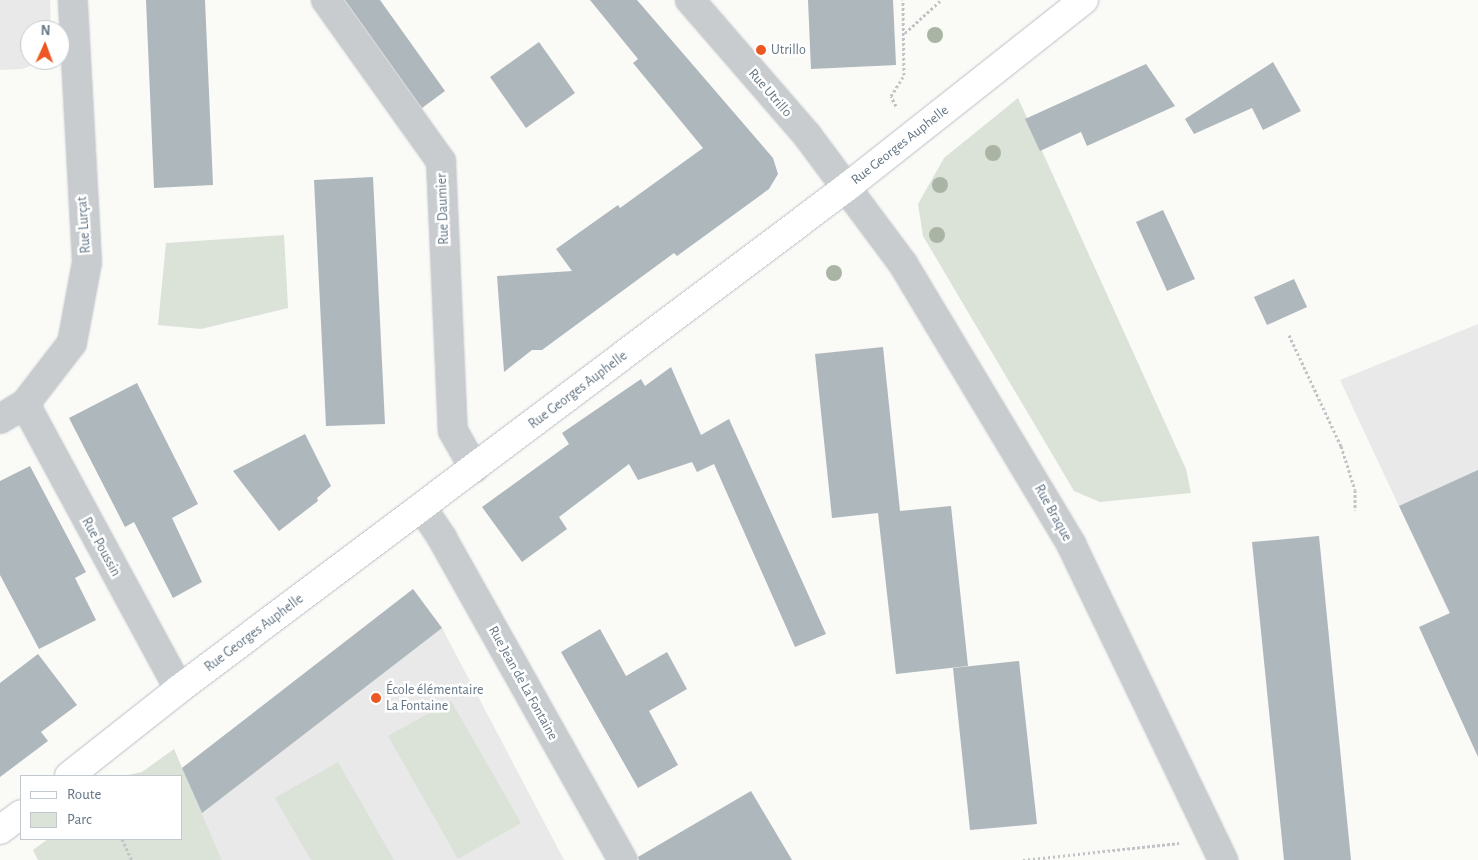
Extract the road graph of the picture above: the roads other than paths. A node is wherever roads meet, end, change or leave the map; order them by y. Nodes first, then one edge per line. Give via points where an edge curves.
1 (73, 0) edge
2 (326, 0) edge
3 (690, 0) edge
4 (1084, 0) edge
5 (847, 187) junction
6 (26, 404) junction
7 (0, 419) edge
8 (474, 468) junction
9 (422, 508) junction
10 (179, 689) junction
11 (70, 775) edge
12 (20, 815) edge
13 (0, 830) edge
14 (1218, 849) edge
15 (623, 860) edge

1 - 6 street, Rue Lurçat via 87,262 72,343
2 - 8 street, Rue Daumier via 441,161 453,432
3 - 5 street, Rue Utrillo via 807,135
4 - 5 street, Rue Georges Auphelle
5 - 8 street, Rue Georges Auphelle
5 - 14 street, Rue Braque via 903,264 1071,544
6 - 7 street, Rue Lurçat
6 - 10 street, Rue Poussin
8 - 9 street, Rue Georges Auphelle
9 - 10 street, Rue Georges Auphelle
9 - 15 street, Rue Jean de La Fontaine via 447,546
10 - 11 street, Rue Georges Auphelle
12 - 13 street

